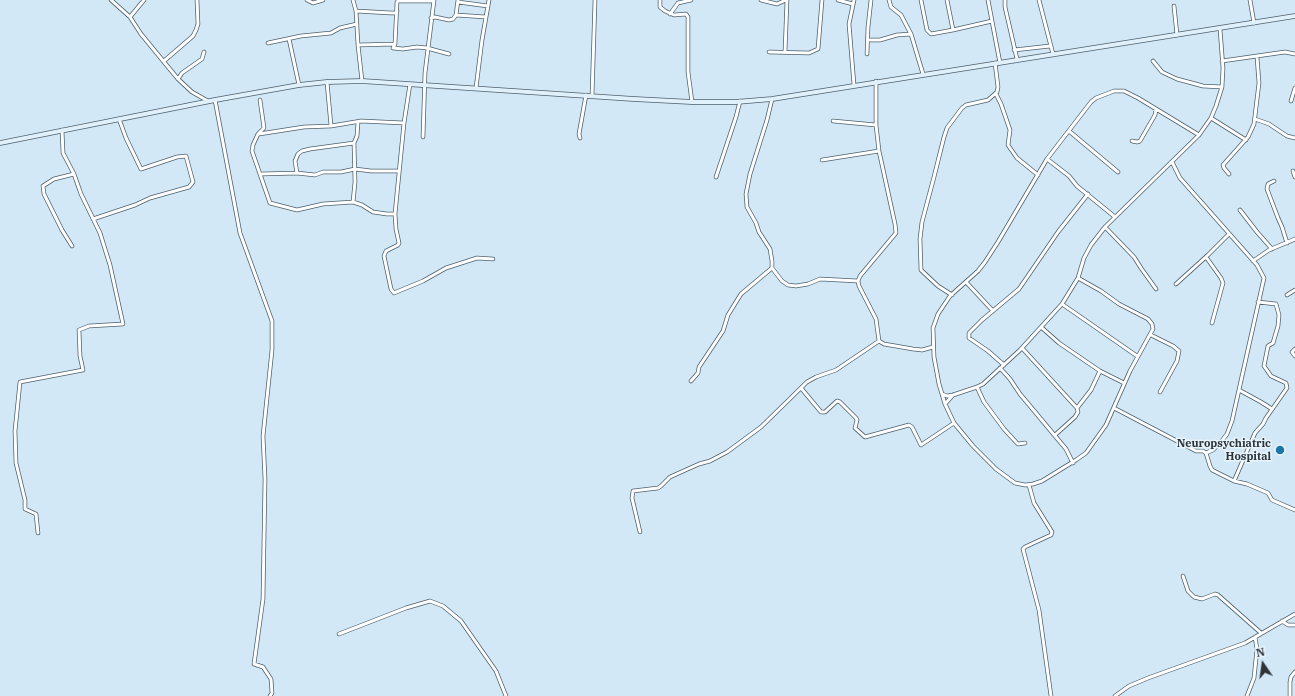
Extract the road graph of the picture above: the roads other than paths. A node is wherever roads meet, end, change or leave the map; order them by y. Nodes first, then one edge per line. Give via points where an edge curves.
1 (111, 0) edge
2 (144, 0) edge
3 (197, 0) edge
4 (307, 0) edge
5 (323, 0) edge
6 (353, 0) edge
7 (489, 0) edge
8 (595, 0) edge
9 (660, 0) edge
10 (691, 0) edge
11 (761, 0) edge
12 (786, 0) edge
13 (822, 0) edge
14 (838, 0) edge
15 (871, 0) edge
16 (889, 0) edge
17 (921, 0) edge
18 (947, 0) edge
19 (988, 0) edge
20 (1006, 0) edge
21 (1039, 0) edge
22 (1250, 0) edge
23 (434, 1) edge
24 (458, 1) edge
25 (854, 2) edge
26 (777, 4) junction
27 (488, 6) junction
28 (787, 6) junction
29 (1174, 6) dead end
30 (356, 11) junction
31 (397, 11) junction
32 (670, 14) junction
33 (456, 15) junction
34 (1295, 16) edge
35 (130, 17) junction
36 (486, 17) junction
37 (431, 18) junction
38 (992, 20) junction
39 (1254, 23) junction
40 (357, 24) junction
41 (1220, 29) junction
42 (953, 30) junction
43 (911, 34) junction
44 (1177, 36) junction
45 (289, 39) junction
46 (868, 40) junction
47 (268, 43) dead end
48 (395, 44) junction
49 (358, 45) junction
50 (1050, 46) junction
51 (427, 48) junction
52 (1014, 50) junction
53 (204, 52) dead end
54 (769, 52) dead end
55 (785, 52) junction
56 (449, 54) dead end
57 (867, 54) dead end
58 (1053, 54) junction
59 (1295, 54) edge
60 (1257, 57) junction
61 (1017, 60) junction
62 (164, 61) junction
63 (1153, 61) dead end
64 (1222, 61) junction
65 (995, 63) junction
66 (1000, 63) junction
67 (924, 74) junction
68 (178, 79) junction
69 (362, 81) junction
70 (327, 82) junction
71 (876, 82) junction
72 (410, 84) junction
73 (299, 85) junction
74 (425, 85) junction
75 (854, 85) junction
76 (1222, 87) junction
77 (476, 88) junction
78 (1295, 88) edge
79 (996, 94) junction
80 (586, 95) junction
81 (592, 96) junction
82 (772, 99) junction
83 (215, 100) junction
84 (260, 100) dead end
85 (740, 101) junction
86 (1291, 101) dead end
87 (208, 102) junction
88 (692, 102) junction
89 (1156, 109) junction
90 (1165, 114) junction
91 (1155, 115) junction
92 (1211, 118) junction
93 (119, 119) junction
94 (1255, 119) junction
95 (834, 121) dead end
96 (358, 122) junction
97 (404, 123) junction
98 (876, 125) junction
99 (331, 126) junction
100 (62, 130) junction
101 (1069, 131) junction
102 (260, 134) junction
103 (1199, 135) junction
104 (423, 137) dead end
105 (580, 138) dead end
106 (1295, 138) edge
107 (1246, 140) junction
108 (1132, 141) dead end
109 (354, 142) junction
110 (0, 143) edge
111 (879, 150) junction
112 (1047, 159) junction
113 (822, 160) dead end
114 (1172, 162) junction
115 (354, 168) junction
116 (399, 171) junction
117 (1293, 171) dead end
118 (1118, 172) dead end
119 (297, 173) junction
120 (74, 174) junction
121 (261, 174) junction
122 (1229, 174) dead end
123 (1038, 175) junction
124 (716, 177) dead end
125 (1295, 177) edge
126 (1274, 181) dead end
127 (1088, 194) junction
128 (353, 202) junction
129 (1240, 210) dead end
130 (394, 214) junction
131 (1115, 217) junction
132 (93, 219) junction
133 (1105, 228) junction
134 (1229, 234) junction
135 (1295, 239) edge
136 (1287, 243) junction
137 (72, 246) dead end
138 (1272, 249) junction
139 (1206, 257) junction
140 (493, 259) dead end
141 (1253, 261) junction
142 (772, 268) junction
143 (1078, 278) junction
144 (858, 281) junction
145 (966, 282) junction
146 (1176, 284) dead end
147 (1156, 289) dead end
148 (1295, 290) edge
149 (952, 294) junction
150 (1287, 295) dead end
151 (1258, 302) junction
152 (1062, 304) junction
153 (993, 312) junction
154 (1212, 323) dead end
155 (1041, 327) junction
156 (1151, 335) junction
157 (880, 341) junction
158 (933, 347) junction
159 (1022, 348) junction
160 (1295, 349) edge
161 (1137, 356) junction
162 (1295, 356) edge
163 (1004, 365) junction
164 (1000, 368) junction
165 (1100, 371) junction
166 (691, 381) dead end
167 (1124, 383) junction
168 (801, 388) junction
169 (977, 388) junction
170 (1239, 390) junction
171 (1160, 392) dead end
172 (942, 394) junction
173 (953, 395) junction
174 (945, 404) junction
175 (1078, 408) junction
176 (1114, 408) junction
177 (1272, 409) junction
178 (954, 423) junction
179 (1055, 436) junction
180 (1025, 443) dead end
181 (1206, 454) junction
182 (1073, 463) junction
183 (1234, 481) junction
184 (1029, 485) junction
185 (1295, 510) edge
186 (640, 532) dead end
187 (38, 533) dead end
188 (1183, 576) dead end
189 (1295, 614) edge
190 (1291, 616) junction
191 (1282, 622) junction
192 (1295, 624) edge
193 (1261, 633) junction
194 (339, 634) dead end
195 (1256, 637) junction
196 (1295, 672) edge
197 (270, 696) edge
198 (506, 696) edge
199 (1051, 696) edge
200 (1115, 696) edge
201 (1248, 696) edge
202 (1290, 696) edge

1 - 35 street
2 - 35 street
3 - 62 street via 198,24 193,36
4 - 5 street via 313,3
6 - 30 street
7 - 27 street
8 - 81 street
9 - 32 street via 662,9
10 - 32 street via 678,4
11 - 26 street
12 - 26 street
12 - 28 street
13 - 55 street via 818,50 809,53
14 - 25 street
15 - 46 street
16 - 43 street via 891,7 901,15
17 - 42 street via 931,34
18 - 42 street
19 - 38 street
20 - 52 street
21 - 50 street
22 - 39 street
23 - 31 street via 398,0
23 - 37 street
24 - 27 street
24 - 33 street
25 - 75 street via 849,24
26 - 28 street
27 - 36 street
28 - 55 street
29 - 44 street
30 - 31 street
30 - 40 street
31 - 48 street
32 - 88 street via 686,14 689,20 688,72
33 - 36 street
33 - 37 street via 449,20
34 - 39 main road
35 - 62 street
36 - 77 street
37 - 51 street
38 - 42 street
38 - 66 street
39 - 41 main road
40 - 45 street via 331,32
40 - 49 street
41 - 44 main road
41 - 64 street
43 - 46 street
43 - 67 street
44 - 58 main road
45 - 47 street
45 - 73 street
46 - 57 street
48 - 49 street
48 - 51 street via 394,48 403,50
49 - 69 street
50 - 52 street
50 - 58 street
51 - 56 street
51 - 74 street
52 - 61 street
53 - 68 street via 202,59
54 - 55 street
58 - 61 main road
59 - 60 street via 1285,52
60 - 64 street
60 - 94 street via 1259,83
61 - 66 main road
62 - 68 street
63 - 76 street via 1162,72 1177,78 1203,86
64 - 76 street
65 - 66 main road
65 - 67 main road
65 - 79 street via 998,87
67 - 71 main road
68 - 87 street
69 - 70 main road
69 - 72 main road
70 - 73 main road
70 - 99 street
71 - 75 main road
71 - 98 street
72 - 74 main road
72 - 97 street
73 - 83 main road
74 - 77 main road
74 - 104 street
75 - 82 main road
76 - 92 street
77 - 80 main road
78 - 86 street
79 - 123 street via 1010,130 1008,145 1017,158
79 - 149 street via 988,100 966,105 947,128 924,214 920,239 921,270 938,286
80 - 81 main road
80 - 105 street
81 - 88 main road
82 - 85 main road
82 - 142 street via 746,194 747,207 770,249
83 - 87 main road
83 - 197 street via 240,233 272,321 272,350 263,436 263,599 254,664 263,666 271,679
84 - 102 street via 264,126
85 - 88 main road
85 - 124 street
87 - 93 main road
89 - 90 street
89 - 91 street
89 - 101 street via 1124,91 1114,91 1091,102
90 - 91 street
90 - 103 street
91 - 108 street via 1140,141
92 - 103 street
92 - 107 street
93 - 100 main road
93 - 132 street via 142,169 186,156 193,182 189,187
94 - 106 street
94 - 107 street
95 - 98 street
96 - 97 street
96 - 99 street
96 - 109 street via 358,136
97 - 116 street
98 - 111 street
99 - 102 street via 304,127
100 - 110 main road
100 - 120 street via 63,153
101 - 112 street
101 - 118 street
102 - 121 street via 252,148
103 - 114 street
107 - 122 street via 1223,165
109 - 115 street
109 - 119 street via 302,151 295,161
111 - 113 street
111 - 144 street via 896,233
112 - 123 street
112 - 127 street
114 - 131 street
114 - 134 street via 1180,178
115 - 116 street
115 - 119 street via 315,175
115 - 128 street
116 - 130 street
117 - 125 street
119 - 121 street
120 - 132 street
120 - 137 street via 54,179 43,186 47,200
121 - 128 street via 272,205 297,210 323,204
123 - 145 street via 998,242
126 - 136 street via 1268,184 1268,189
127 - 131 street
127 - 153 street via 1019,289
128 - 130 street via 374,212
129 - 138 street
130 - 140 street via 399,243 386,251 384,256 394,293 446,268 477,258
131 - 133 street
132 - 187 street via 110,265 123,324 89,326 78,330 83,370 20,382 15,431 16,463 25,509 36,514
133 - 143 street via 1082,261
133 - 147 street via 1134,257
134 - 139 street
134 - 141 street
135 - 136 street
136 - 138 street
138 - 141 street
139 - 146 street
139 - 154 street via 1223,283
141 - 151 street via 1264,278
142 - 144 street via 788,285 808,284 820,279
142 - 166 street via 741,294 728,315 723,331
143 - 152 street
143 - 156 street via 1150,321 1153,326
144 - 157 street via 876,320
145 - 149 street
145 - 153 street
148 - 150 street
149 - 158 street via 942,306 935,321
151 - 170 street
151 - 177 street via 1276,304 1280,315 1273,343 1268,346 1264,366 1271,376 1286,383 1287,388
152 - 155 street
152 - 161 street
153 - 163 street via 971,330 969,336
155 - 159 street
155 - 165 street via 1059,343
156 - 161 street
156 - 171 street via 1179,351 1177,361
157 - 158 street via 913,349
157 - 168 street via 836,370 816,377
158 - 172 street
159 - 163 street
159 - 175 street
160 - 162 street via 1292,352
161 - 167 street
163 - 164 street
164 - 169 street
164 - 179 street
165 - 167 street
165 - 175 street
167 - 176 street
168 - 178 street via 822,412 837,401 840,402 856,418 855,428 865,437 909,425 920,445 923,445
168 - 186 street via 761,427 727,452 670,477 658,488 633,491 632,498
169 - 173 street
169 - 180 street via 1004,429 1018,444
170 - 177 street
170 - 181 street via 1227,434
172 - 173 street
172 - 174 street
173 - 174 street
174 - 178 street
175 - 179 street via 1076,417
176 - 181 street
176 - 182 street via 1093,444
177 - 183 street via 1255,434
178 - 184 street via 973,446 1006,477 1015,483
179 - 182 street
181 - 183 street via 1211,469
182 - 184 street via 1042,481
183 - 185 street via 1268,493 1272,500
184 - 199 street via 1034,503 1052,532 1051,536 1023,549 1039,610
188 - 193 street via 1188,591 1194,597 1202,599 1213,594 1218,595
189 - 190 street
190 - 191 street
190 - 192 street
191 - 192 street via 1288,625
191 - 193 street
193 - 195 street
194 - 198 street via 430,601 443,606 461,621 496,671
195 - 200 street via 1148,678 1129,686
195 - 201 street via 1254,678
196 - 202 street via 1291,677

